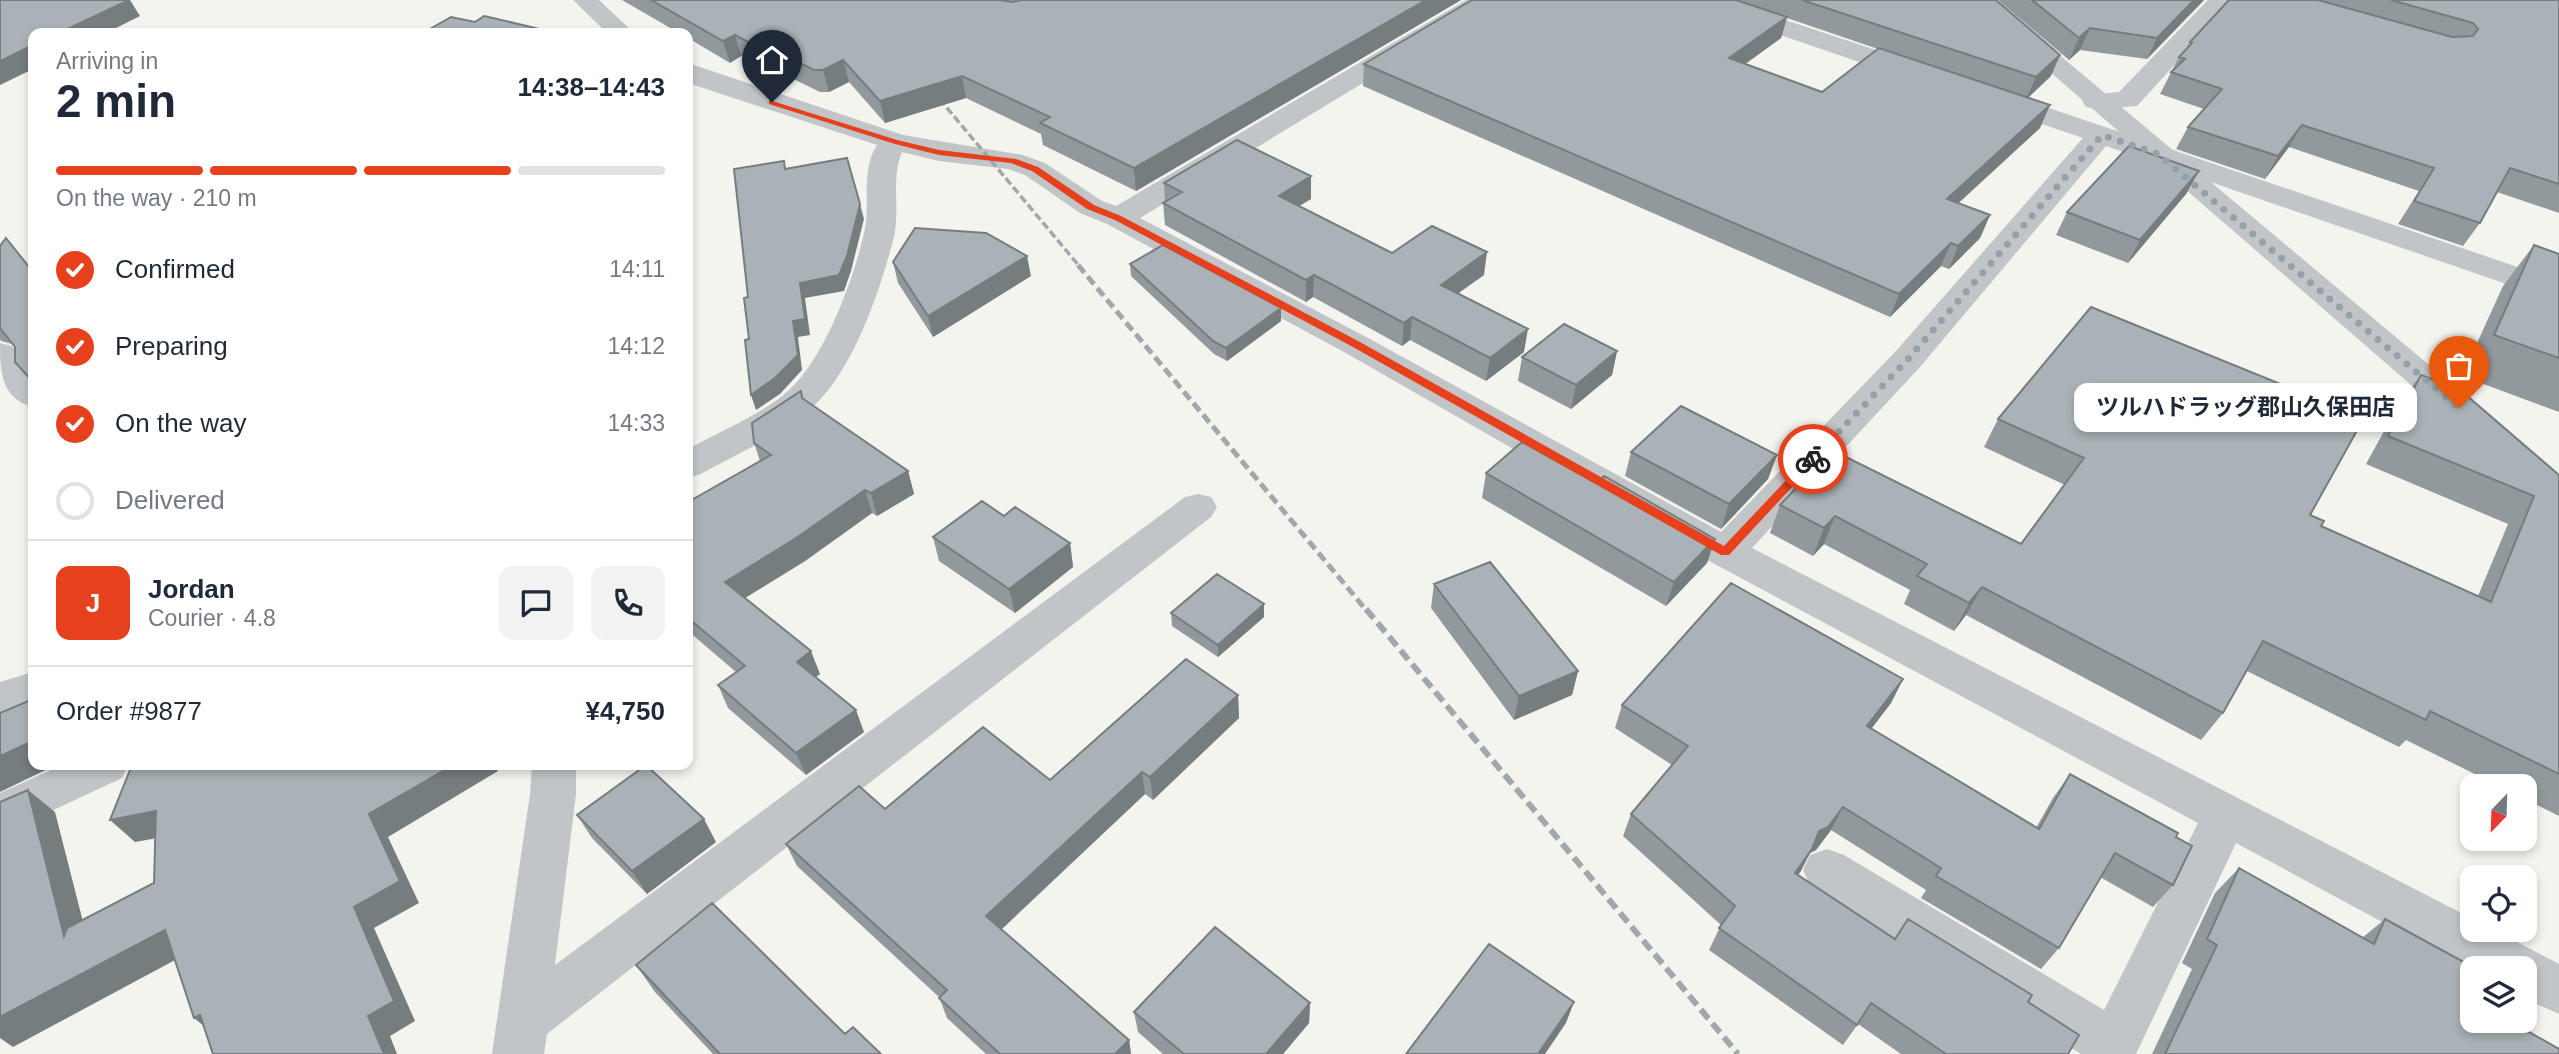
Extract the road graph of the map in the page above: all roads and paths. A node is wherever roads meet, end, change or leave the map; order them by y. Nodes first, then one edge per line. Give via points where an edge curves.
1 (584, 0) edge
2 (1483, 0) edge
3 (1701, 0) edge
4 (1979, 0) edge
5 (2222, 0) edge
6 (615, 28) edge
7 (693, 74) edge
8 (1946, 83) edge
9 (1972, 92) edge
10 (2096, 101) junction
11 (2102, 135) junction
12 (895, 142) junction
13 (2158, 154) junction
14 (1118, 218) junction
15 (2559, 292) edge
16 (2485, 431) edge
17 (693, 462) edge
18 (1198, 507) dead end
19 (1725, 552) junction
20 (28, 691) edge
21 (0, 699) edge
22 (95, 770) edge
23 (554, 770) edge
24 (0, 815) edge
25 (2226, 815) junction
26 (1827, 870) dead end
27 (2494, 956) edge
28 (2537, 978) edge
29 (2559, 990) edge
30 (520, 1038) edge
31 (2112, 1050) edge

1 - 6 street
2 - 14 street
3 - 8 street
4 - 10 street
5 - 10 street via 2127,100
7 - 12 street
9 - 11 street
10 - 13 street
11 - 13 street
11 - 19 street via 1908,359
12 - 14 street via 1024,165 1091,207
12 - 17 street via 884,158 883,214 856,309 823,370 796,403
13 - 15 street
13 - 16 street
14 - 19 street
18 - 30 street
19 - 25 street
20 - 21 street
22 - 24 street
23 - 30 street
25 - 27 street
25 - 31 street
26 - 31 street
28 - 29 street

